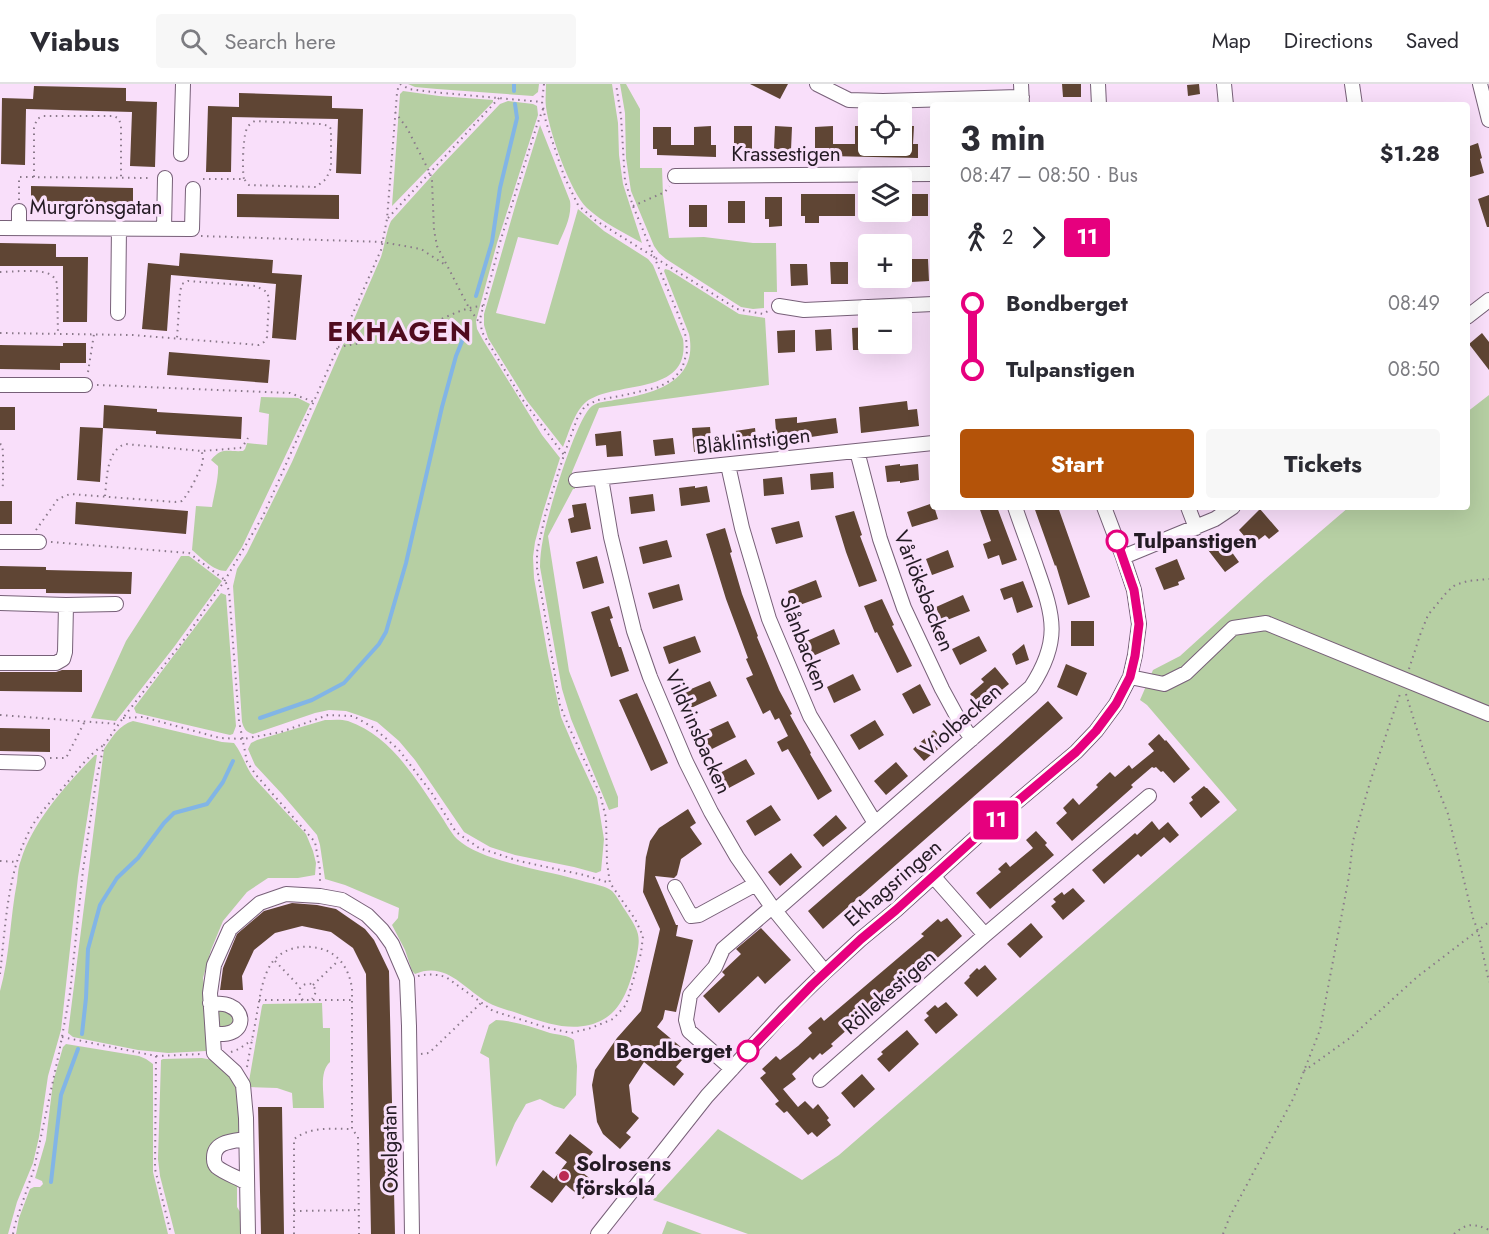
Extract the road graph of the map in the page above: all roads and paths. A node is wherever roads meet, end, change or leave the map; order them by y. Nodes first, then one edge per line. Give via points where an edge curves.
1 (183, 84) edge
2 (399, 84) edge
3 (543, 84) edge
4 (616, 84) edge
5 (817, 84) edge
6 (1098, 84) edge
7 (1224, 84) edge
8 (1352, 84) edge
9 (1480, 84) edge
10 (1022, 96) edge
11 (501, 97) junction
12 (542, 102) junction
13 (1099, 102) edge
14 (1226, 102) edge
15 (1355, 102) edge
16 (543, 109) junction
17 (395, 112) junction
18 (1489, 120) edge
19 (181, 154) dead end
20 (430, 173) junction
21 (930, 174) edge
22 (675, 176) joint
23 (34, 177) junction
24 (121, 178) junction
25 (165, 178) joint
26 (244, 180) junction
27 (196, 184) joint
28 (633, 206) junction
29 (19, 211) joint
30 (387, 219) junction
31 (0, 228) edge
32 (19, 228) junction
33 (118, 228) junction
34 (164, 229) junction
35 (192, 230) junction
36 (382, 242) junction
37 (654, 257) junction
38 (447, 266) junction
39 (0, 272) edge
40 (1489, 300) edge
41 (930, 304) edge
42 (483, 306) junction
43 (779, 306) joint
44 (469, 308) junction
45 (118, 313) dead end
46 (1470, 315) edge
47 (480, 323) junction
48 (0, 333) edge
49 (58, 334) junction
50 (94, 334) junction
51 (177, 338) junction
52 (338, 347) junction
53 (0, 385) edge
54 (85, 385) junction
55 (314, 402) junction
56 (248, 438) dead end
57 (930, 443) edge
58 (0, 444) edge
59 (202, 451) junction
60 (857, 451) junction
61 (564, 455) junction
62 (728, 465) junction
63 (601, 478) junction
64 (576, 480) dead end
65 (0, 489) edge
66 (105, 496) junction
67 (1016, 510) edge
68 (1105, 510) edge
69 (1189, 510) edge
70 (1228, 510) edge
71 (1196, 528) junction
72 (0, 542) edge
73 (33, 542) junction
74 (1123, 557) junction
75 (1489, 579) edge
76 (225, 580) junction
77 (0, 603) edge
78 (116, 604) dead end
79 (66, 605) junction
80 (0, 663) edge
81 (1130, 677) junction
82 (1405, 679) junction
83 (1489, 714) edge
84 (0, 715) edge
85 (123, 718) junction
86 (85, 721) junction
87 (118, 724) junction
88 (243, 739) junction
89 (972, 739) junction
90 (104, 745) junction
91 (0, 762) edge
92 (38, 764) joint
93 (1149, 796) dead end
94 (875, 823) junction
95 (0, 861) edge
96 (16, 862) junction
97 (933, 876) junction
98 (610, 883) junction
99 (756, 884) junction
100 (675, 887) dead end
101 (320, 896) junction
102 (774, 909) junction
103 (1489, 922) edge
104 (1478, 932) junction
105 (986, 935) junction
106 (339, 959) junction
107 (274, 960) junction
108 (825, 972) junction
109 (0, 974) edge
110 (407, 979) junction
111 (1489, 982) edge
112 (313, 985) junction
113 (300, 987) junction
114 (210, 998) junction
115 (259, 1000) junction
116 (303, 1000) junction
117 (311, 1000) junction
118 (352, 1000) junction
119 (481, 1003) junction
120 (213, 1034) junction
121 (62, 1037) junction
122 (252, 1040) junction
123 (215, 1054) junction
124 (156, 1056) junction
125 (410, 1059) junction
126 (732, 1069) junction
127 (1304, 1071) junction
128 (820, 1080) dead end
129 (243, 1085) junction
130 (352, 1129) junction
131 (246, 1139) junction
132 (247, 1182) junction
133 (358, 1210) junction
134 (294, 1211) junction
135 (1489, 1230) edge
136 (13, 1234) edge
137 (171, 1234) edge
138 (248, 1234) edge
139 (294, 1234) edge
140 (359, 1234) edge
141 (412, 1234) edge
142 (598, 1234) edge
143 (1223, 1234) edge
144 (1454, 1234) edge

1 - 19 street
2 - 11 path via 432,92
2 - 17 path
3 - 12 path
4 - 28 path via 625,181
5 - 10 street via 849,100
6 - 13 street
7 - 14 street
8 - 15 street
9 - 18 street
11 - 12 path
11 - 20 path
12 - 16 path
16 - 37 path via 564,176 579,205 595,220
16 - 42 path
17 - 20 path
17 - 30 path
20 - 30 path
20 - 38 path via 434,230
21 - 22 street, Krassestigen
22 - 28 path via 665,192
23 - 24 path
23 - 24 path via 37,119 114,116 121,126
23 - 29 path via 19,177
24 - 25 path
25 - 34 street
26 - 26 path via 249,185 316,187 327,179 331,168 332,129 321,124 249,124 245,131
26 - 27 path
27 - 35 street
28 - 37 path
29 - 32 street
30 - 36 path
31 - 32 street, Murgrönsgatan
32 - 33 street, Murgrönsgatan
33 - 34 street, Murgrönsgatan
33 - 45 street
34 - 35 street, Murgrönsgatan
35 - 36 path via 193,236
36 - 38 path via 421,249
36 - 52 path
37 - 43 path via 737,309 763,314
37 - 61 path via 686,337 682,369 659,387 585,406
38 - 44 path
39 - 49 path via 41,272 55,278
40 - 46 street
41 - 43 street via 804,310
42 - 44 path
42 - 47 path
44 - 47 path
44 - 52 path via 413,331
47 - 61 path via 522,399
48 - 49 path
49 - 50 path
50 - 51 path
50 - 54 path
51 - 51 path via 259,345 267,337 267,292 256,286 188,281 182,284
52 - 55 path
53 - 54 street
54 - 55 path via 290,393
55 - 76 path via 263,516
56 - 59 path via 240,448
57 - 60 street, Blåklintstigen
58 - 65 path
59 - 66 path via 200,468 182,501
59 - 66 path via 125,444 118,447 108,469
60 - 62 street, Blåklintstigen
60 - 89 street, Vårlöksbacken via 880,539 904,608 942,689
61 - 98 path via 546,512 537,568 560,705 600,794 606,818
62 - 63 street, Blåklintstigen
62 - 94 street, Slånbacken via 742,528 770,619 810,716
63 - 64 street, Blåklintstigen
63 - 99 street, Vildvinsbacken via 610,537 650,677 711,812
66 - 73 path via 70,494 58,499
67 - 89 street, Violbacken via 1048,599 1053,634 1050,652 1031,687
68 - 74 street, Ekhagsringen
69 - 71 street
70 - 71 street
71 - 74 street
72 - 73 street
73 - 76 path via 189,553
74 - 81 street, Ekhagsringen via 1134,590 1139,624
75 - 82 path via 1455,585 1447,592 1428,615
76 - 85 path
76 - 88 path
77 - 79 street
78 - 79 street
79 - 80 street via 63,659 56,663
81 - 82 street via 1164,684 1186,674 1233,628 1266,622
81 - 97 street, Ekhagsringen via 1116,704 1076,752
82 - 83 street
84 - 86 path
85 - 87 path
85 - 88 path via 143,717 220,738
86 - 87 path
86 - 92 path via 66,758 39,759
87 - 90 path
88 - 98 path via 281,732 328,715 353,716 399,750 456,832 479,848
88 - 101 path via 252,768 315,842
89 - 94 street, Violbacken
90 - 96 path via 34,822
90 - 121 path
91 - 92 street
93 - 105 street, Röllekestigen
94 - 102 street, Violbacken
95 - 96 path
96 - 109 path
97 - 105 street
97 - 108 street, Ekhagsringen
98 - 119 path via 643,936 626,1005 613,1019 571,1033 493,1011
99 - 100 street via 691,916
99 - 102 street, Vildvinsbacken
101 - 110 street via 342,900 367,915 392,944
101 - 114 street via 286,894 260,903 230,929 214,965
102 - 108 street, Vildvinsbacken
102 - 126 street, Violbacken via 723,950 715,967 690,995 686,1020 689,1031
103 - 104 path
104 - 111 path
104 - 127 path
104 - 127 path via 1448,814 1403,686 1353,841 1320,1030
105 - 128 street, Röllekestigen
106 - 107 path via 331,952 309,946 289,950
106 - 112 path
106 - 118 path via 350,975
107 - 113 path
107 - 115 path
108 - 126 street, Ekhagsringen
110 - 119 path via 438,974
110 - 125 street, Oxelgatan
112 - 113 path
112 - 117 path via 316,994
113 - 116 path
114 - 120 street
114 - 120 street via 238,1011 240,1018 231,1033
115 - 116 path
115 - 122 path
116 - 117 path
117 - 118 path
118 - 130 path
119 - 125 path via 429,1053
120 - 123 street
121 - 124 path
121 - 136 path via 34,1169
122 - 123 path via 239,1049
122 - 129 path
123 - 124 path
123 - 129 street
124 - 137 path via 155,1169
125 - 141 street, Oxelgatan
126 - 142 street, Ekhagsringen
127 - 143 path
129 - 131 street
130 - 133 path via 358,1137
130 - 134 path via 317,1129 294,1139
131 - 132 street
131 - 132 street via 220,1145 214,1154 214,1164
132 - 138 street
133 - 134 path
133 - 140 path
134 - 139 path
135 - 144 path via 1463,1226

